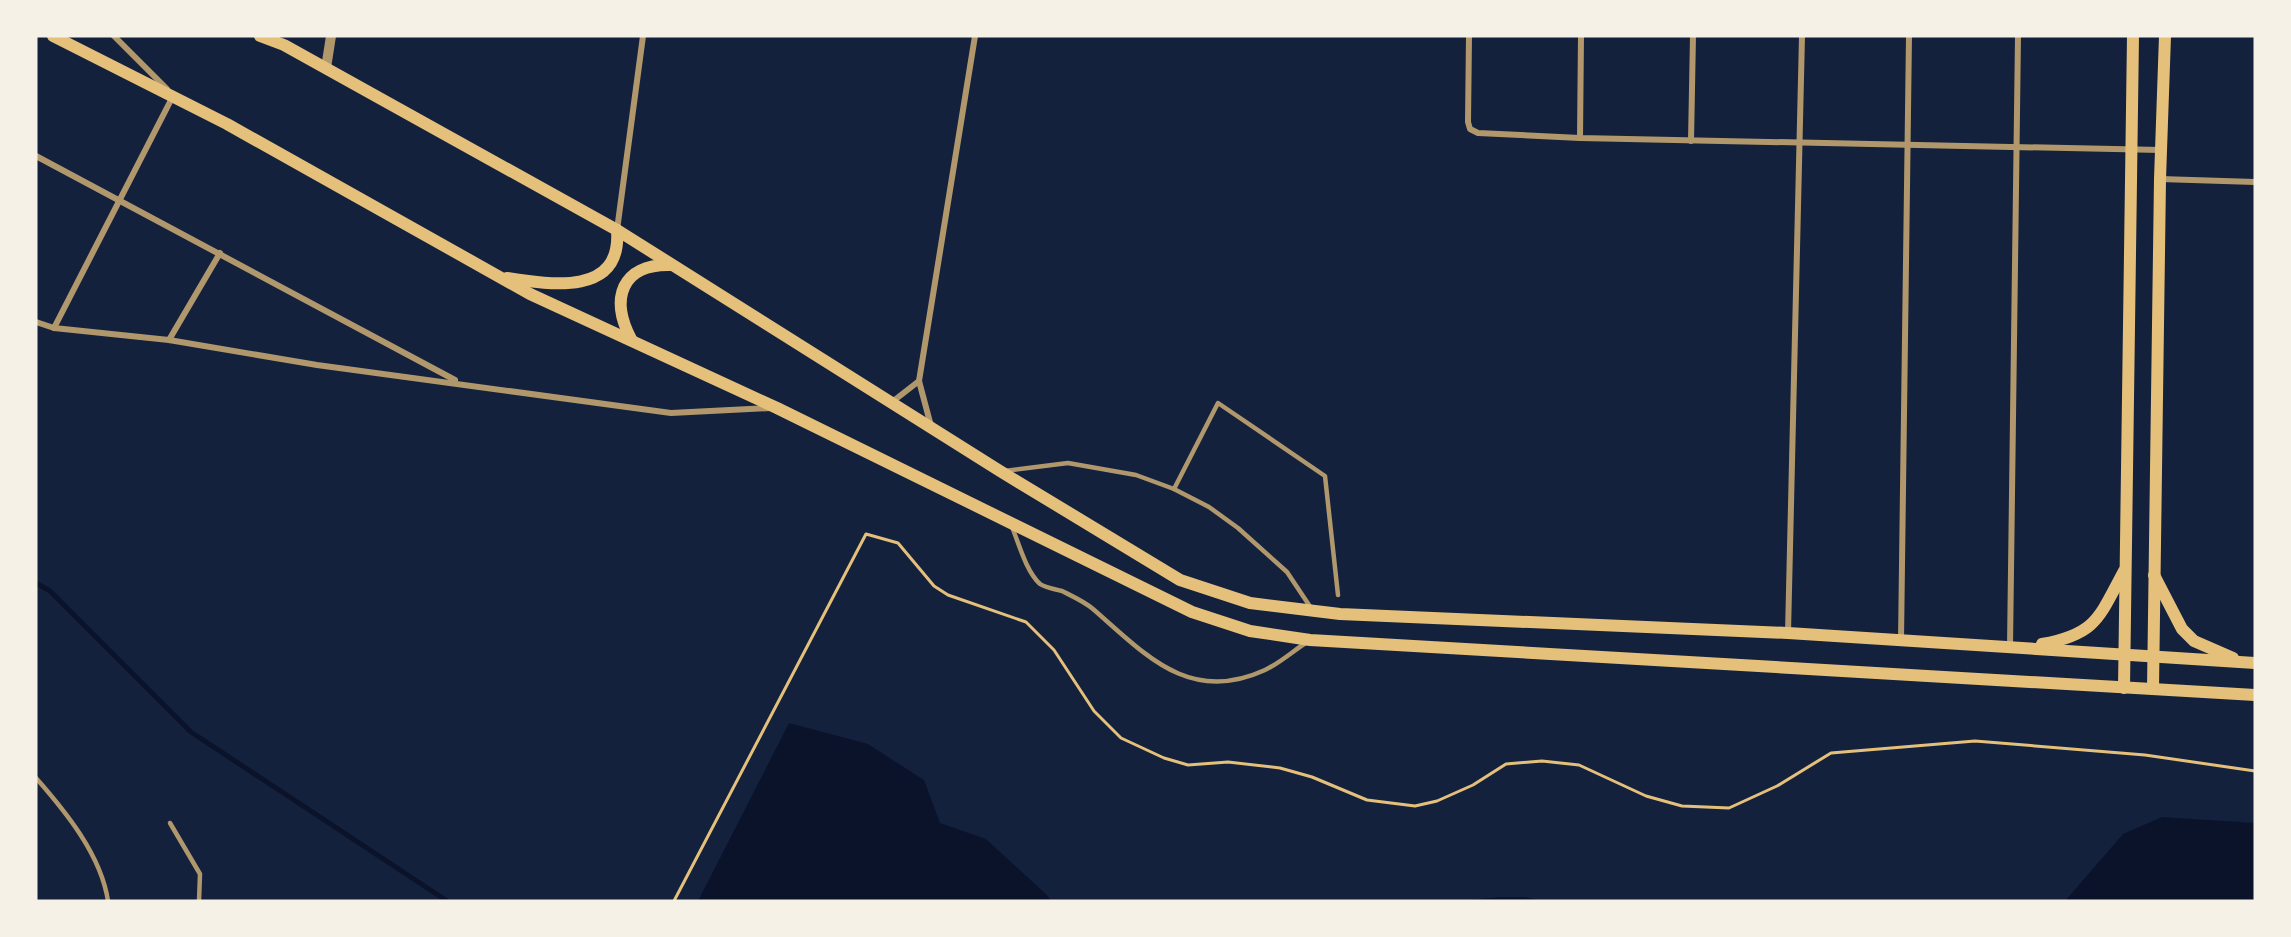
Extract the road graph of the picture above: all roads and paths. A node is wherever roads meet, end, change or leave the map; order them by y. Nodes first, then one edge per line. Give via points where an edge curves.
1 (53, 36) edge
2 (114, 36) edge
3 (331, 36) edge
4 (643, 36) edge
5 (975, 36) edge
6 (1469, 36) edge
7 (1581, 36) edge
8 (1693, 36) edge
9 (1802, 36) edge
10 (1909, 36) edge
11 (2018, 36) edge
12 (2133, 36) edge
13 (2165, 36) edge
14 (264, 37) edge
15 (326, 68) junction
16 (173, 95) junction
17 (1580, 138) junction
18 (1691, 141) junction
19 (1801, 142) junction
20 (1908, 145) junction
21 (2016, 146) junction
22 (2132, 149) junction
23 (2162, 150) junction
24 (36, 156) edge
25 (2160, 179) junction
26 (2255, 182) edge
27 (120, 199) junction
28 (617, 230) junction
29 (220, 253) junction
30 (672, 265) junction
31 (500, 277) junction
32 (36, 322) edge
33 (54, 328) junction
34 (631, 339) junction
35 (169, 340) junction
36 (919, 381) junction
37 (458, 382) junction
38 (891, 403) junction
39 (777, 408) junction
40 (931, 426) junction
41 (1000, 471) junction
42 (1174, 489) junction
43 (1011, 524) junction
44 (2126, 567) junction
45 (2153, 571) junction
46 (1338, 595) dead end
47 (1315, 612) junction
48 (1788, 633) junction
49 (1310, 640) junction
50 (1901, 640) junction
51 (2016, 647) junction
52 (2124, 654) junction
53 (2153, 656) junction
54 (2249, 662) edge
55 (2124, 688) junction
56 (2153, 689) junction
57 (2255, 695) edge
58 (2255, 771) edge
59 (36, 778) edge
60 (170, 823) dead end
61 (108, 901) edge
62 (199, 901) edge
63 (674, 901) edge

1 - 16 main road
2 - 16 street
3 - 15 street
4 - 28 street
5 - 36 street
6 - 17 street via 1470,129 1478,133
7 - 17 street
8 - 18 street
9 - 19 street
10 - 20 street
11 - 21 street
12 - 22 main road
13 - 23 main road
14 - 15 main road
15 - 28 main road
16 - 27 street
16 - 31 main road
17 - 18 street
18 - 19 street
19 - 20 street
19 - 48 street
20 - 21 street
20 - 50 street
21 - 22 street
21 - 51 street
22 - 23 street
22 - 44 main road
23 - 25 main road
24 - 27 street
25 - 26 street
25 - 45 main road
27 - 29 street
27 - 33 street
28 - 30 main road
28 - 31 main road via 614,261 591,280 534,282
29 - 35 street
29 - 37 street
30 - 34 main road via 651,264 633,273 624,286 620,302
30 - 38 main road
31 - 34 main road
32 - 33 street
33 - 35 street
34 - 39 main road
35 - 37 street via 316,365
36 - 38 street
36 - 40 street
37 - 39 street via 671,413
38 - 40 main road
39 - 43 main road
40 - 41 main road
41 - 42 lane via 1068,463 1136,475
41 - 47 main road via 1180,580 1250,603
42 - 46 lane via 1218,403 1325,476
42 - 47 lane via 1209,507 1265,551 1287,572
43 - 49 main road via 1192,612 1250,631
43 - 49 lane via 1041,585 1091,607 1141,653 1180,675 1198,680 1246,678
44 - 51 main road via 2097,619 2084,631 2068,639
44 - 52 main road
45 - 53 main road
45 - 54 main road via 2182,629 2194,641
47 - 48 main road
48 - 50 main road
49 - 55 main road
50 - 51 main road
51 - 52 main road
52 - 53 main road
52 - 55 main road
53 - 54 main road
53 - 56 main road
55 - 56 main road
56 - 57 main road
58 - 63 path via 2145,755 1975,741 1831,753 1777,786 1729,808 1682,806 1646,796 1579,765 1542,761 1506,764 1473,785 1415,806 1368,800 1280,768 1228,762 1188,765 1121,738 1094,711 1054,650 1026,622 948,596 934,586 898,543 866,534
59 - 61 lane via 82,839 104,879
60 - 62 lane via 200,874

